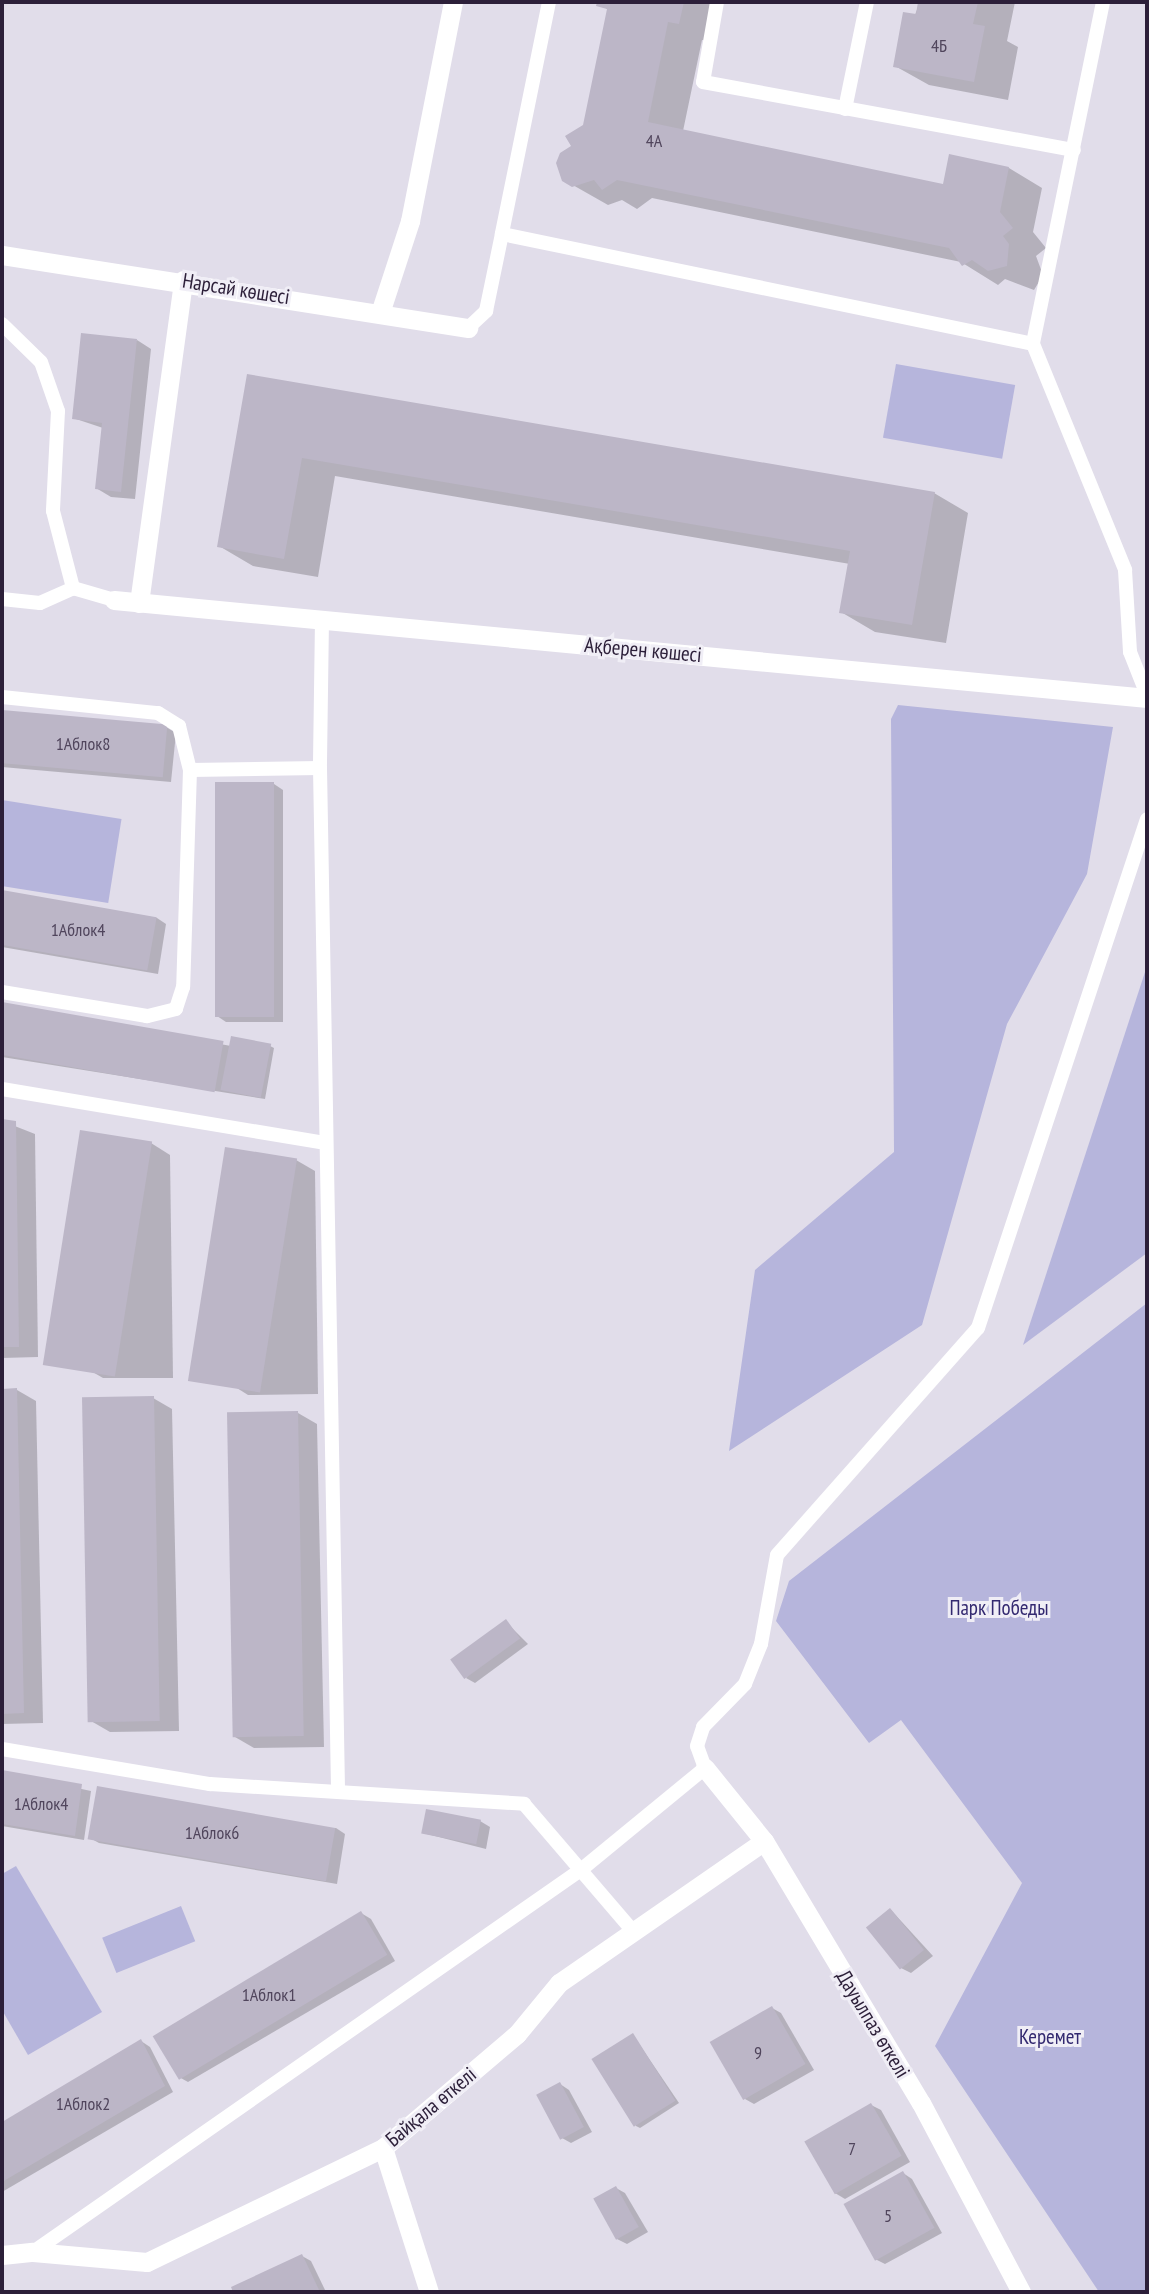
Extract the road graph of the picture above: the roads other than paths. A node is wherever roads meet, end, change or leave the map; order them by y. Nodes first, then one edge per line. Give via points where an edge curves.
1 (453, 2) edge
2 (549, 2) edge
3 (717, 2) edge
4 (867, 2) edge
5 (1103, 2) edge
6 (845, 108) junction
7 (1074, 150) junction
8 (502, 234) junction
9 (2, 255) edge
10 (183, 280) junction
11 (380, 313) junction
12 (2, 324) edge
13 (468, 328) joint
14 (1033, 344) junction
15 (73, 589) junction
16 (2, 599) edge
17 (114, 600) joint
18 (139, 603) junction
19 (322, 619) junction
20 (2, 697) edge
21 (1147, 697) edge
22 (320, 768) junction
23 (190, 770) junction
24 (1147, 819) edge
25 (2, 992) edge
26 (2, 1089) edge
27 (325, 1143) junction
28 (2, 1749) edge
29 (705, 1768) junction
30 (338, 1790) junction
31 (764, 1841) junction
32 (582, 1869) junction
33 (631, 1929) junction
34 (383, 2148) junction
35 (33, 2252) junction
36 (2, 2255) edge
37 (429, 2292) edge
38 (1021, 2292) edge

1 - 11 street via 410,221
2 - 8 lane
3 - 6 lane via 703,82
4 - 6 lane
5 - 7 lane
6 - 7 lane
7 - 14 lane
8 - 13 lane via 486,311 479,323
8 - 14 lane
9 - 10 street, Нарсай көшесі
10 - 11 street, Нарсай көшесі
10 - 18 street
11 - 13 street, Нарсай көшесі
12 - 15 lane via 41,362 58,411 53,511
14 - 21 lane via 1125,570 1130,652
15 - 16 lane via 40,603
15 - 17 lane
17 - 18 street, Ақберен көшесі
18 - 19 street, Ақберен көшесі
19 - 21 street, Ақберен көшесі
19 - 22 lane
20 - 23 lane via 158,713 179,726
22 - 23 lane
22 - 27 lane
23 - 25 lane via 183,987 176,1009 147,1016
24 - 29 lane via 978,1328 777,1555 761,1644 745,1684 703,1727 697,1746
26 - 27 lane
27 - 30 lane
28 - 30 lane via 210,1784
29 - 31 street, Дауылпаз өткелі
29 - 32 lane
30 - 32 lane via 524,1804
31 - 33 street, Байқала өткелі
31 - 38 street, Дауылпаз өткелі via 921,2103
32 - 33 lane
32 - 35 lane
33 - 34 street, Байқала өткелі via 559,1983 517,2034
34 - 35 street, Байқала өткелі via 147,2262
34 - 37 street
35 - 36 street, Байқала өткелі

